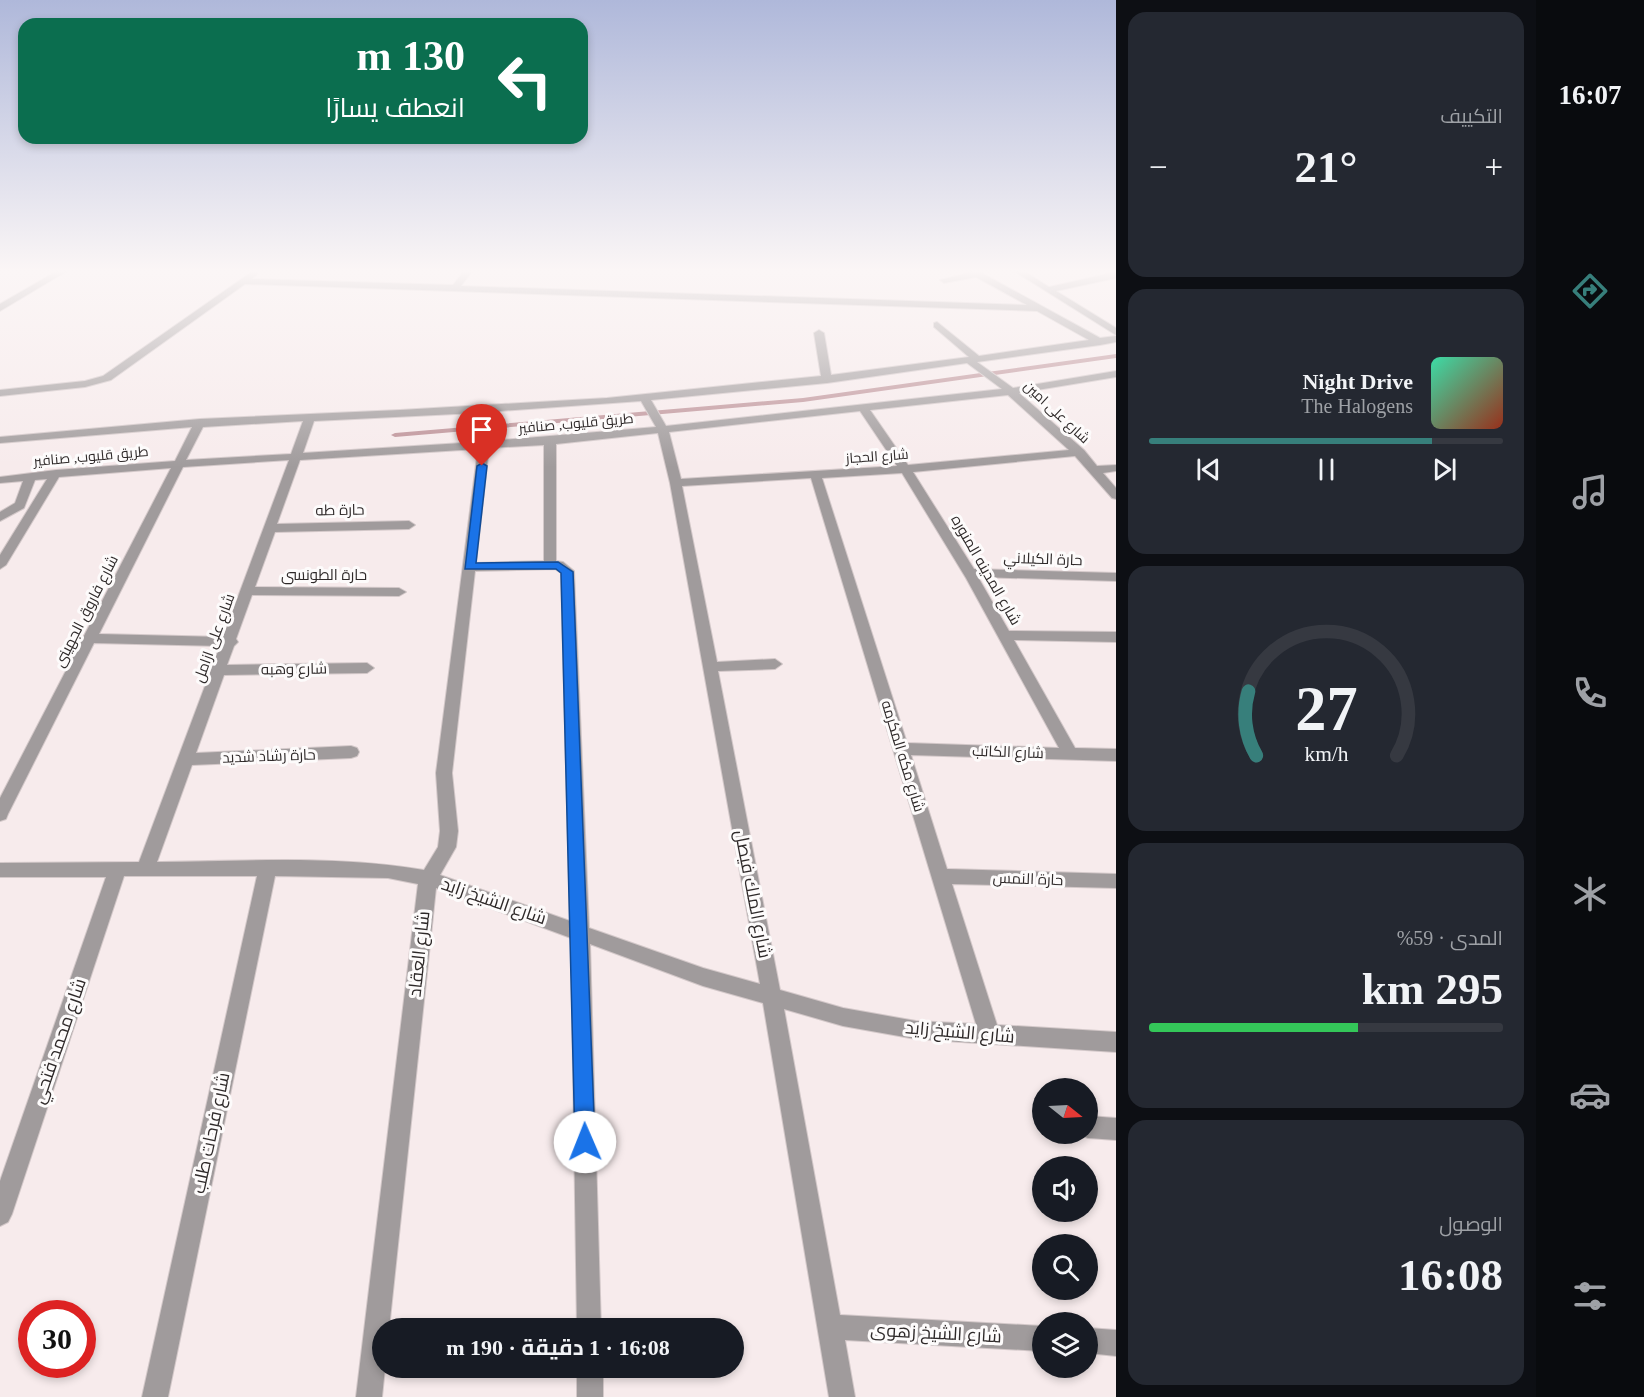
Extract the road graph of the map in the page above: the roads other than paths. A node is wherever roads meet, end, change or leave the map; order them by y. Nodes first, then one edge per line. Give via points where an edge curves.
1 (166, 336) edge
2 (820, 336) edge
3 (949, 336) edge
4 (1090, 336) edge
5 (1116, 339) edge
6 (1100, 342) junction
7 (974, 360) junction
8 (1116, 374) edge
9 (828, 380) junction
10 (1012, 391) junction
11 (0, 393) edge
12 (644, 397) junction
13 (864, 408) junction
14 (481, 409) junction
15 (310, 418) junction
16 (200, 422) junction
17 (663, 429) junction
18 (0, 440) edge
19 (550, 441) junction
20 (484, 446) junction
21 (1080, 452) junction
22 (297, 458) junction
23 (179, 464) junction
24 (1116, 468) edge
25 (907, 469) junction
26 (1096, 470) junction
27 (56, 473) junction
28 (31, 476) junction
29 (816, 476) junction
30 (0, 480) edge
31 (676, 483) junction
32 (1116, 495) edge
33 (0, 517) edge
34 (409, 525) dead end
35 (272, 528) junction
36 (0, 565) edge
37 (554, 566) junction
38 (469, 567) junction
39 (969, 573) junction
40 (1116, 577) edge
41 (249, 591) junction
42 (399, 592) dead end
43 (1005, 635) junction
44 (1116, 637) edge
45 (90, 638) junction
46 (231, 642) junction
47 (775, 664) dead end
48 (710, 667) junction
49 (368, 668) dead end
50 (220, 670) junction
51 (901, 749) junction
52 (351, 752) dead end
53 (1070, 754) junction
54 (1116, 756) edge
55 (188, 759) junction
56 (0, 814) edge
57 (118, 868) junction
58 (146, 868) junction
59 (268, 868) junction
60 (0, 870) edge
61 (940, 876) junction
62 (428, 878) junction
63 (1116, 881) edge
64 (580, 931) junction
65 (772, 998) junction
66 (990, 1036) junction
67 (1116, 1042) edge
68 (1098, 1128) edge
69 (1116, 1129) edge
70 (0, 1214) edge
71 (589, 1318) edge
72 (829, 1327) junction
73 (1032, 1338) edge
74 (1098, 1342) edge
75 (1116, 1343) edge
76 (590, 1378) edge
77 (155, 1397) edge
78 (369, 1397) edge
79 (590, 1397) edge
80 (842, 1397) edge

1 - 11 street via 107,378
2 - 9 street
3 - 7 street, شارع على امين
4 - 6 street
5 - 6 street, طريق قليوب, صنافير
6 - 7 street, طريق قليوب, صنافير
7 - 9 street, طريق قليوب, صنافير
7 - 10 street, شارع على امين
8 - 10 street, طريق قليوب, صنافير
9 - 12 street, طريق قليوب, صنافير
10 - 13 street, طريق قليوب, صنافير
10 - 21 street, شارع على امين
12 - 14 street, طريق قليوب, صنافير
12 - 17 street, شارع الملك فيصل
13 - 17 street, طريق قليوب, صنافير
13 - 25 street, شارع المدينه المنوره
14 - 15 street, طريق قليوب, صنافير
14 - 20 street, شارع العقاد
15 - 16 street, طريق قليوب, صنافير
15 - 22 street, شارع على ازامل
16 - 18 street, طريق قليوب, صنافير
16 - 23 street, شارع فاروق الجهينى
17 - 19 street, طريق قليوب, صنافير
17 - 31 street, شارع الملك فيصل
19 - 20 street, طريق قليوب, صنافير
19 - 37 street
20 - 22 street, طريق قليوب, صنافير
20 - 38 street, شارع العقاد
21 - 25 street, شارع الحجاز
21 - 26 street, شارع على امين
22 - 23 street, طريق قليوب, صنافير
22 - 35 street, شارع على ازامل
23 - 27 street, طريق قليوب, صنافير
23 - 45 street, شارع فاروق الجهينى
24 - 26 street
25 - 29 street, شارع الحجاز
25 - 39 street, شارع المدينه المنوره
26 - 32 street, شارع على امين
27 - 28 street, طريق قليوب, صنافير
27 - 36 street
28 - 30 street, طريق قليوب, صنافير
28 - 33 street via 20,505
29 - 31 street, شارع الحجاز
29 - 51 street, شارع مكه المكرمه
31 - 48 street, شارع الملك فيصل
34 - 35 street, حارة طه
35 - 41 street, شارع على ازامل
37 - 38 street
37 - 64 street via 567,572
38 - 62 street, شارع العقاد via 444,772 447,847
39 - 40 street, حارة الكيلاني
39 - 43 street, شارع المدينه المنوره
41 - 42 street, حارة الطونسى
41 - 46 street, شارع على ازامل
43 - 44 street
43 - 53 street, شارع المدينه المنوره
45 - 46 street
45 - 56 street, شارع فاروق الجهينى
46 - 50 street, شارع على ازامل
47 - 48 street
48 - 65 street, شارع الملك فيصل
49 - 50 street, شارع وهبه
50 - 55 street, شارع على ازامل
51 - 53 street, شارع الكاتب
51 - 61 street, شارع مكه المكرمه
52 - 55 street, حارة رشاد شديد
53 - 54 street, شارع الكاتب
55 - 58 street, شارع على ازامل
57 - 58 street, شارع الشيخ زايد
57 - 60 street, شارع الشيخ زايد
57 - 70 street, شارع محمد فتحي
58 - 59 street, شارع الشيخ زايد
59 - 62 street, شارع الشيخ زايد via 388,871
59 - 77 street, شارع فرحات طلب
61 - 63 street, حارة النمس
61 - 66 street, شارع مكه المكرمه
62 - 64 street, شارع الشيخ زايد
62 - 78 street, شارع العقاد
64 - 65 street, شارع الشيخ زايد
64 - 71 street
65 - 66 street, شارع الشيخ زايد via 843,1017 916,1030
65 - 72 street, شارع الملك فيصل
66 - 67 street, شارع الشيخ زايد
68 - 69 street
72 - 73 street, شارع الشيخ زهوى
72 - 80 street, شارع الملك فيصل
74 - 75 street
76 - 79 street

